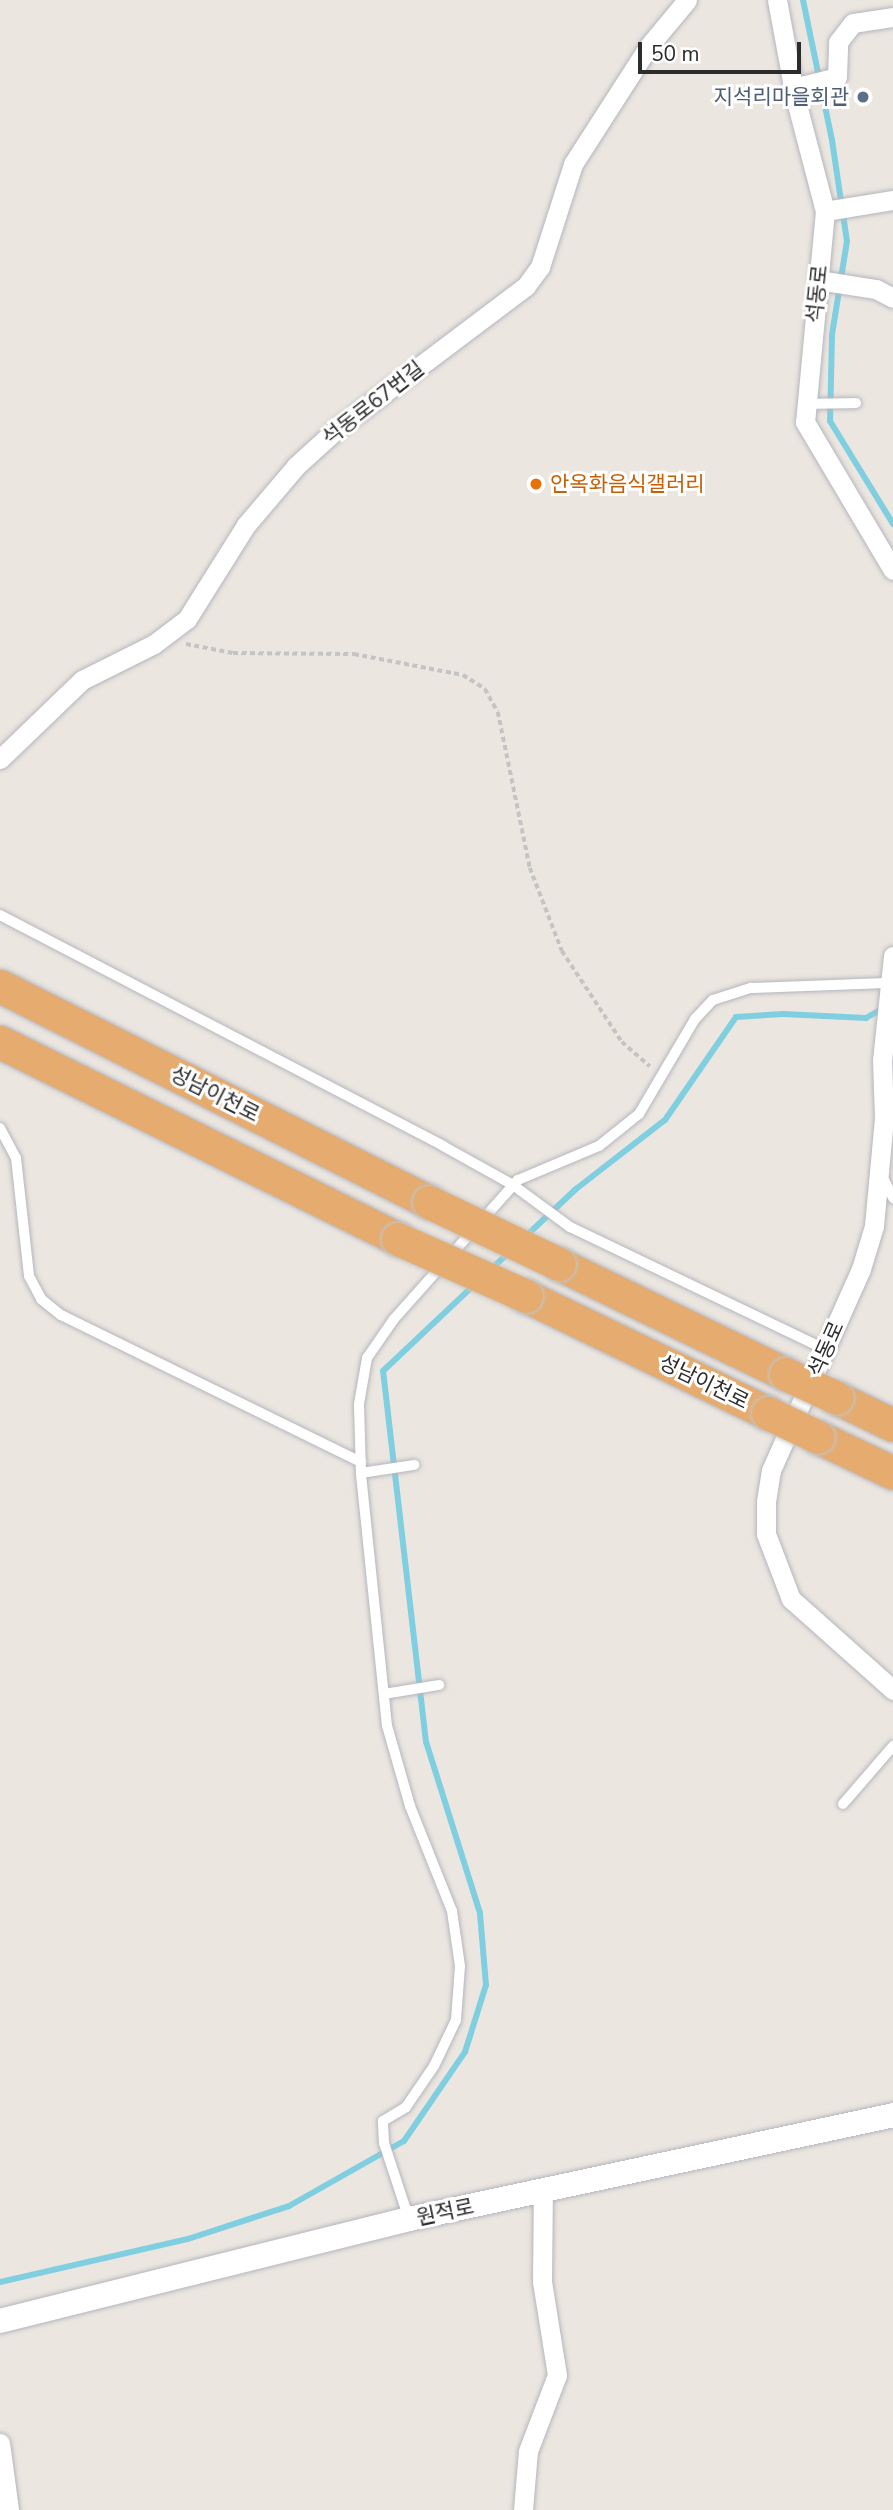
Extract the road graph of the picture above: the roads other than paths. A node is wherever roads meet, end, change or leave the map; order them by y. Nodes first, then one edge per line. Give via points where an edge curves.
1 (687, 0) edge
2 (777, 0) edge
3 (891, 19) edge
4 (799, 87) junction
5 (893, 200) edge
6 (830, 210) junction
7 (822, 281) junction
8 (893, 298) edge
9 (812, 404) junction
10 (856, 404) dead end
11 (893, 570) edge
12 (0, 759) edge
13 (0, 915) edge
14 (893, 956) edge
15 (0, 986) edge
16 (887, 986) junction
17 (0, 1042) edge
18 (888, 1053) edge
19 (0, 1128) edge
20 (880, 1172) junction
21 (513, 1185) junction
22 (893, 1198) edge
23 (825, 1349) junction
24 (893, 1425) edge
25 (408, 1466) dead end
26 (361, 1467) junction
27 (893, 1474) edge
28 (435, 1686) dead end
29 (893, 1690) edge
30 (389, 1693) junction
31 (893, 1746) edge
32 (844, 1804) dead end
33 (893, 2115) edge
34 (543, 2190) junction
35 (409, 2219) junction
36 (0, 2320) edge
37 (0, 2444) edge
38 (9, 2510) edge
39 (523, 2510) edge

1 - 12 street, 석동로67번길 via 648,47 573,164 540,267 526,286 339,427 296,466 246,525 201,601 168,633 82,680
2 - 4 street, 석동로
3 - 4 street via 853,23 838,42 837,77
4 - 6 street, 석동로
5 - 6 street
6 - 7 street, 석동로
7 - 8 street via 876,289
7 - 9 street, 석동로
9 - 10 lane
9 - 11 street, 석동로 via 805,422 812,440
13 - 21 lane
14 - 16 street, 석동로
15 - 24 highway, 성남이천로, bridge via 429,1202
16 - 18 street, 석동로
16 - 21 lane via 735,990 713,1000 695,1019 639,1114 599,1146
17 - 27 highway, 성남이천로, bridge via 398,1239
18 - 20 street, 석동로
19 - 26 lane via 16,1158 29,1276 41,1299 61,1315
20 - 22 lane
20 - 23 street, 석동로 via 868,1247
21 - 23 lane via 570,1227
21 - 26 lane via 394,1319 367,1358 359,1404
23 - 29 street, 석동로 via 771,1470 766,1534 792,1600
25 - 26 lane via 374,1471
26 - 30 lane
28 - 30 lane
30 - 35 lane via 387,1726 410,1806 452,1911 460,1966 456,2020 434,2066 406,2107 383,2121 384,2143
31 - 32 lane
33 - 34 street, 원적로
34 - 35 street, 원적로
34 - 39 street via 542,2281 557,2375 528,2451
35 - 36 street, 원적로
37 - 38 street

